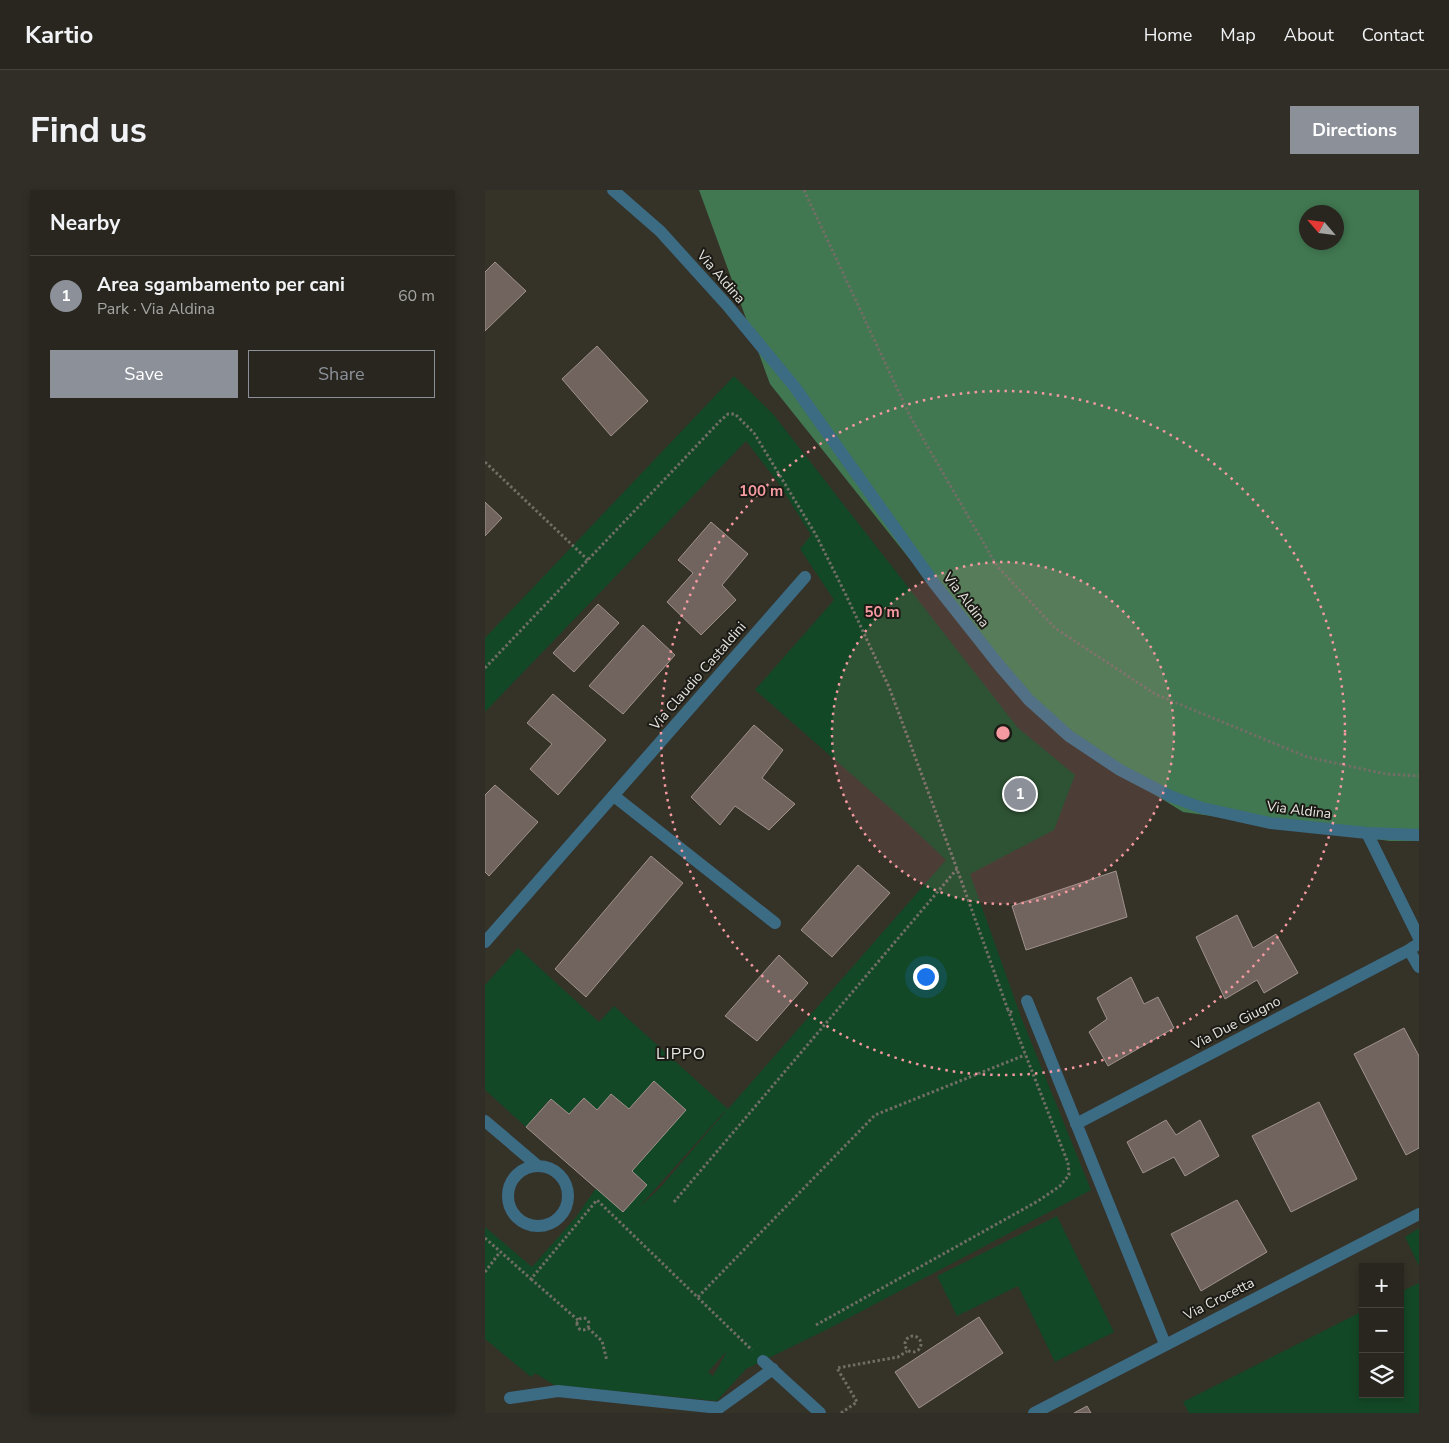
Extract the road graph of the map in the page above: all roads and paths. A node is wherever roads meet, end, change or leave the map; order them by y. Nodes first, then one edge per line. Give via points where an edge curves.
1 (613, 190) edge
2 (804, 190) edge
3 (485, 462) edge
4 (588, 560) junction
5 (805, 577) dead end
6 (485, 668) edge
7 (1419, 776) edge
8 (614, 796) junction
9 (1367, 833) junction
10 (1419, 835) edge
11 (957, 869) junction
12 (775, 923) dead end
13 (1415, 924) edge
14 (1419, 938) edge
15 (485, 942) edge
16 (1414, 947) edge
17 (1419, 967) edge
18 (1029, 1007) joint
19 (1008, 1010) junction
20 (1025, 1055) junction
21 (485, 1121) edge
22 (1076, 1124) junction
23 (538, 1166) junction
24 (674, 1202) dead end
25 (1419, 1214) edge
26 (485, 1238) edge
27 (500, 1252) junction
28 (485, 1272) edge
29 (531, 1279) junction
30 (698, 1297) junction
31 (579, 1321) junction
32 (816, 1325) dead end
33 (588, 1328) junction
34 (1165, 1344) junction
35 (907, 1351) junction
36 (607, 1361) dead end
37 (768, 1365) junction
38 (510, 1398) dead end
39 (820, 1413) edge
40 (841, 1413) edge
41 (1034, 1413) edge

1 - 9 street, Via Aldina via 660,231 795,386 933,583 1029,700 1054,724 1119,770 1202,808 1270,823
2 - 7 path via 911,418 997,566 1055,628 1155,694 1307,757 1386,774
3 - 4 path
4 - 6 path
4 - 11 path via 721,420 728,414 735,414 754,433 816,535 889,687
5 - 8 street, Via Claudio Castaldini
8 - 12 street
8 - 15 street, Via Claudio Castaldini
9 - 10 street, Via Aldina
9 - 13 street
11 - 19 path
11 - 24 path
13 - 14 street
16 - 17 street
16 - 22 street, Via Due Giugno
18 - 19 path via 1021,1017
18 - 22 street
19 - 20 path
20 - 30 path via 875,1115
20 - 32 path via 1068,1163 1069,1174 1060,1186
21 - 23 street
22 - 34 street
23 - 23 street via 523,1170 512,1180 508,1200 516,1217 540,1226 559,1218 568,1200 566,1185 557,1172
25 - 34 street, Via Crocetta
26 - 27 path
27 - 28 path
27 - 29 path
29 - 30 path via 597,1200
29 - 31 path
30 - 37 path
31 - 33 path via 579,1328
31 - 33 path via 582,1318 587,1320
33 - 36 path via 602,1341
34 - 41 street, Via Crocetta
35 - 35 path via 905,1341 911,1336 916,1337 920,1341 920,1349 912,1353
35 - 40 path via 899,1357 837,1368 857,1402
37 - 38 street via 719,1408 558,1391
37 - 39 street

